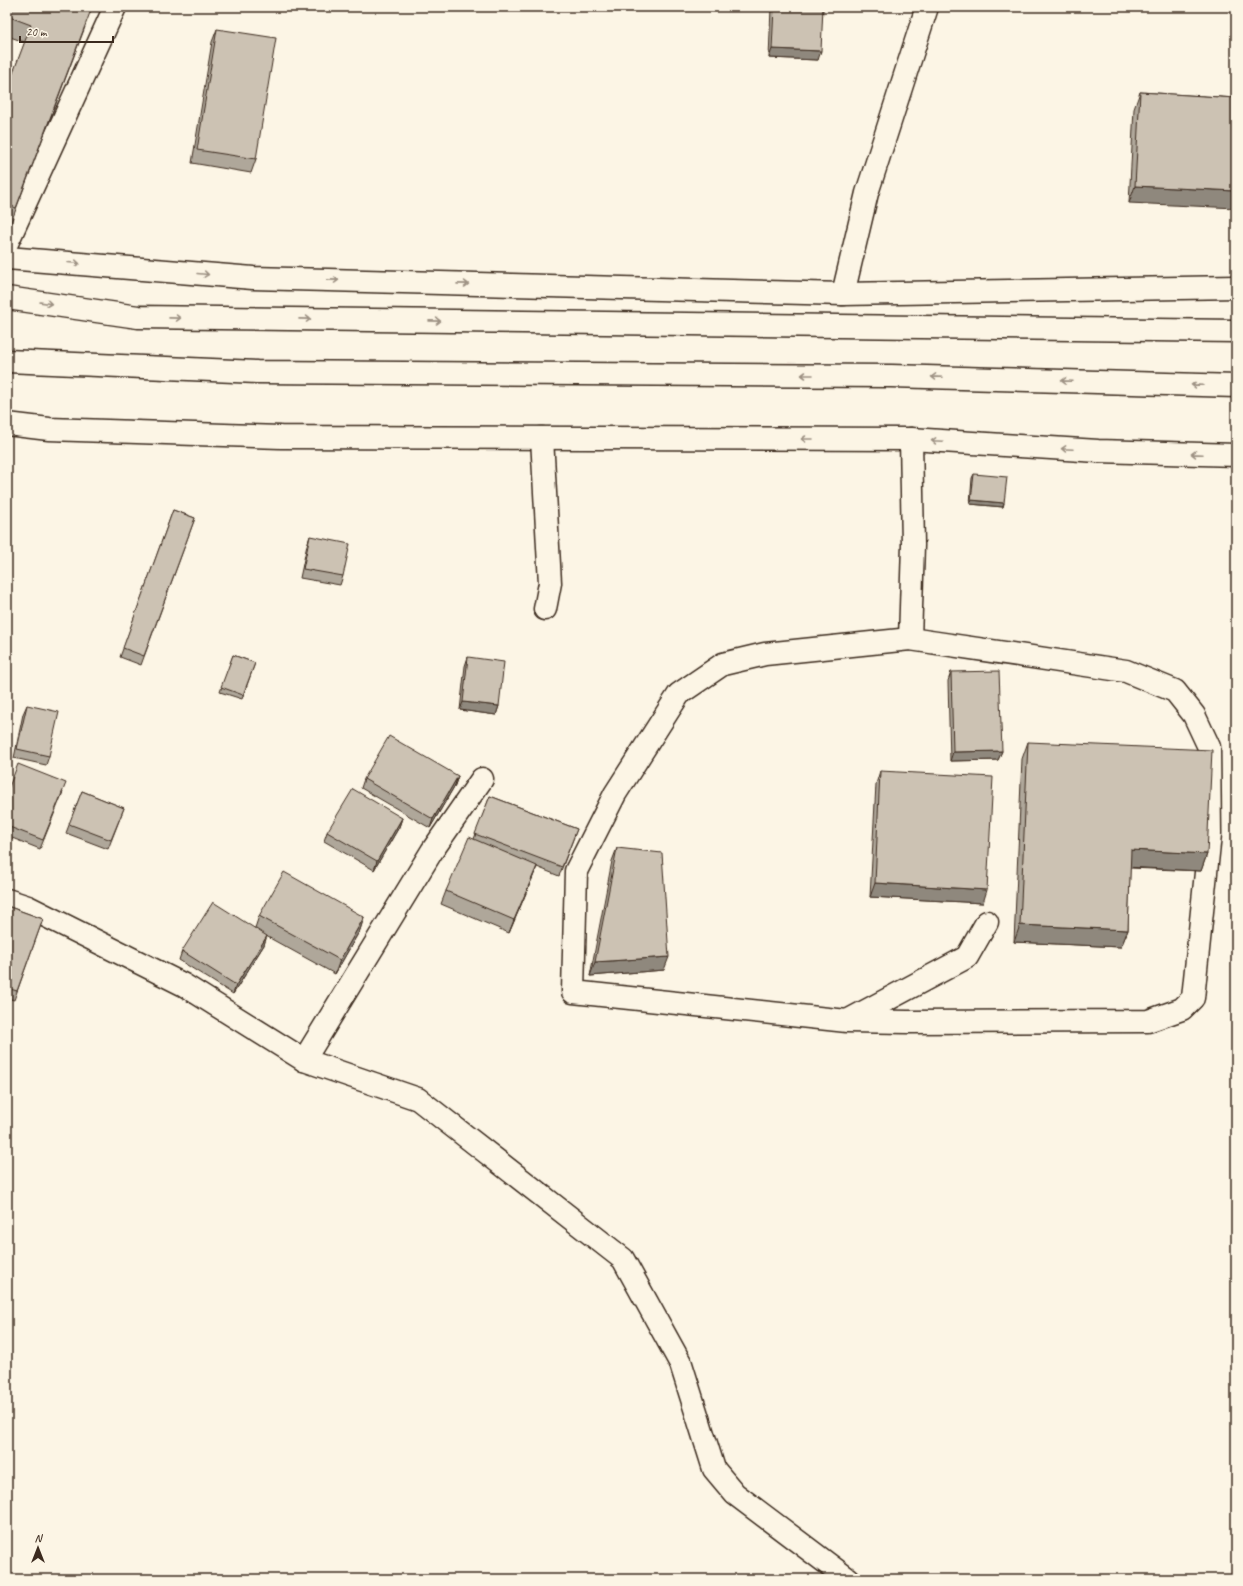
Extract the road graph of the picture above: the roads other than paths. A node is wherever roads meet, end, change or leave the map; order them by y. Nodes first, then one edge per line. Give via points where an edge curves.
1 (115, 7) edge
2 (927, 7) edge
3 (7, 244) edge
4 (7, 258) edge
5 (1236, 287) edge
6 (843, 294) junction
7 (7, 298) edge
8 (1236, 331) edge
9 (7, 361) edge
10 (1236, 386) edge
11 (7, 424) edge
12 (542, 438) junction
13 (911, 439) junction
14 (1236, 455) edge
15 (545, 609) dead end
16 (910, 639) junction
17 (482, 779) dead end
18 (7, 900) edge
19 (987, 922) dead end
20 (847, 1021) junction
21 (304, 1060) junction
22 (848, 1579) edge

1 - 3 main road
2 - 6 main road via 867,193
4 -> 6 main road via 253,278
5 - 6 main road
7 -> 8 main road via 138,317
10 -> 9 main road via 892,376 257,372
11 - 12 main road via 49,429 282,437
13 -> 12 main road
12 - 15 main road via 550,583
14 -> 13 main road
13 - 16 main road via 913,545
16 - 20 main road via 765,654 724,664 679,694 614,794 576,871 573,992
16 - 20 main road via 1126,671 1175,690 1194,715 1209,747 1210,834 1193,998 1182,1009 1148,1021
17 - 21 main road via 432,851
18 - 21 main road via 28,907 184,985
19 - 20 main road via 967,957
21 - 22 main road via 418,1099 623,1259 681,1364 714,1469 735,1494

